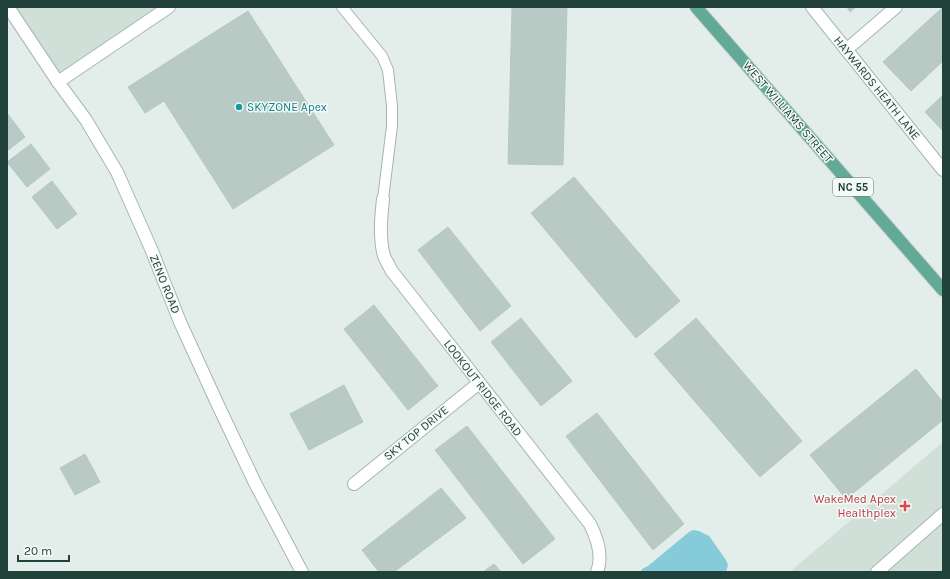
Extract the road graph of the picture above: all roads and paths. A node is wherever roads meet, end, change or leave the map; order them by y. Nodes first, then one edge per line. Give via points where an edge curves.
1 (8, 7) edge
2 (169, 7) edge
3 (342, 7) edge
4 (696, 7) edge
5 (812, 7) edge
6 (896, 7) edge
7 (846, 50) junction
8 (58, 82) junction
9 (943, 170) edge
10 (383, 199) joint
11 (943, 290) edge
12 (479, 383) junction
13 (354, 484) dead end
14 (943, 514) edge
15 (302, 572) edge
16 (597, 572) edge
17 (877, 572) edge

1 - 8 street, ZENO ROAD
2 - 8 street
3 - 10 lane via 382,56 388,70 392,126
4 - 11 main road, WEST WILLIAMS STREET / NC 55
5 - 7 street, HAYWARDS HEATH LANE
6 - 7 street
7 - 9 street, HAYWARDS HEATH LANE
8 - 15 street, ZENO ROAD via 86,120 117,172 214,396 255,483
10 - 12 street, LOOKOUT RIDGE ROAD via 382,246 391,270
12 - 13 street, SKY TOP DRIVE
12 - 16 street, LOOKOUT RIDGE ROAD via 590,524 598,544
14 - 17 street

